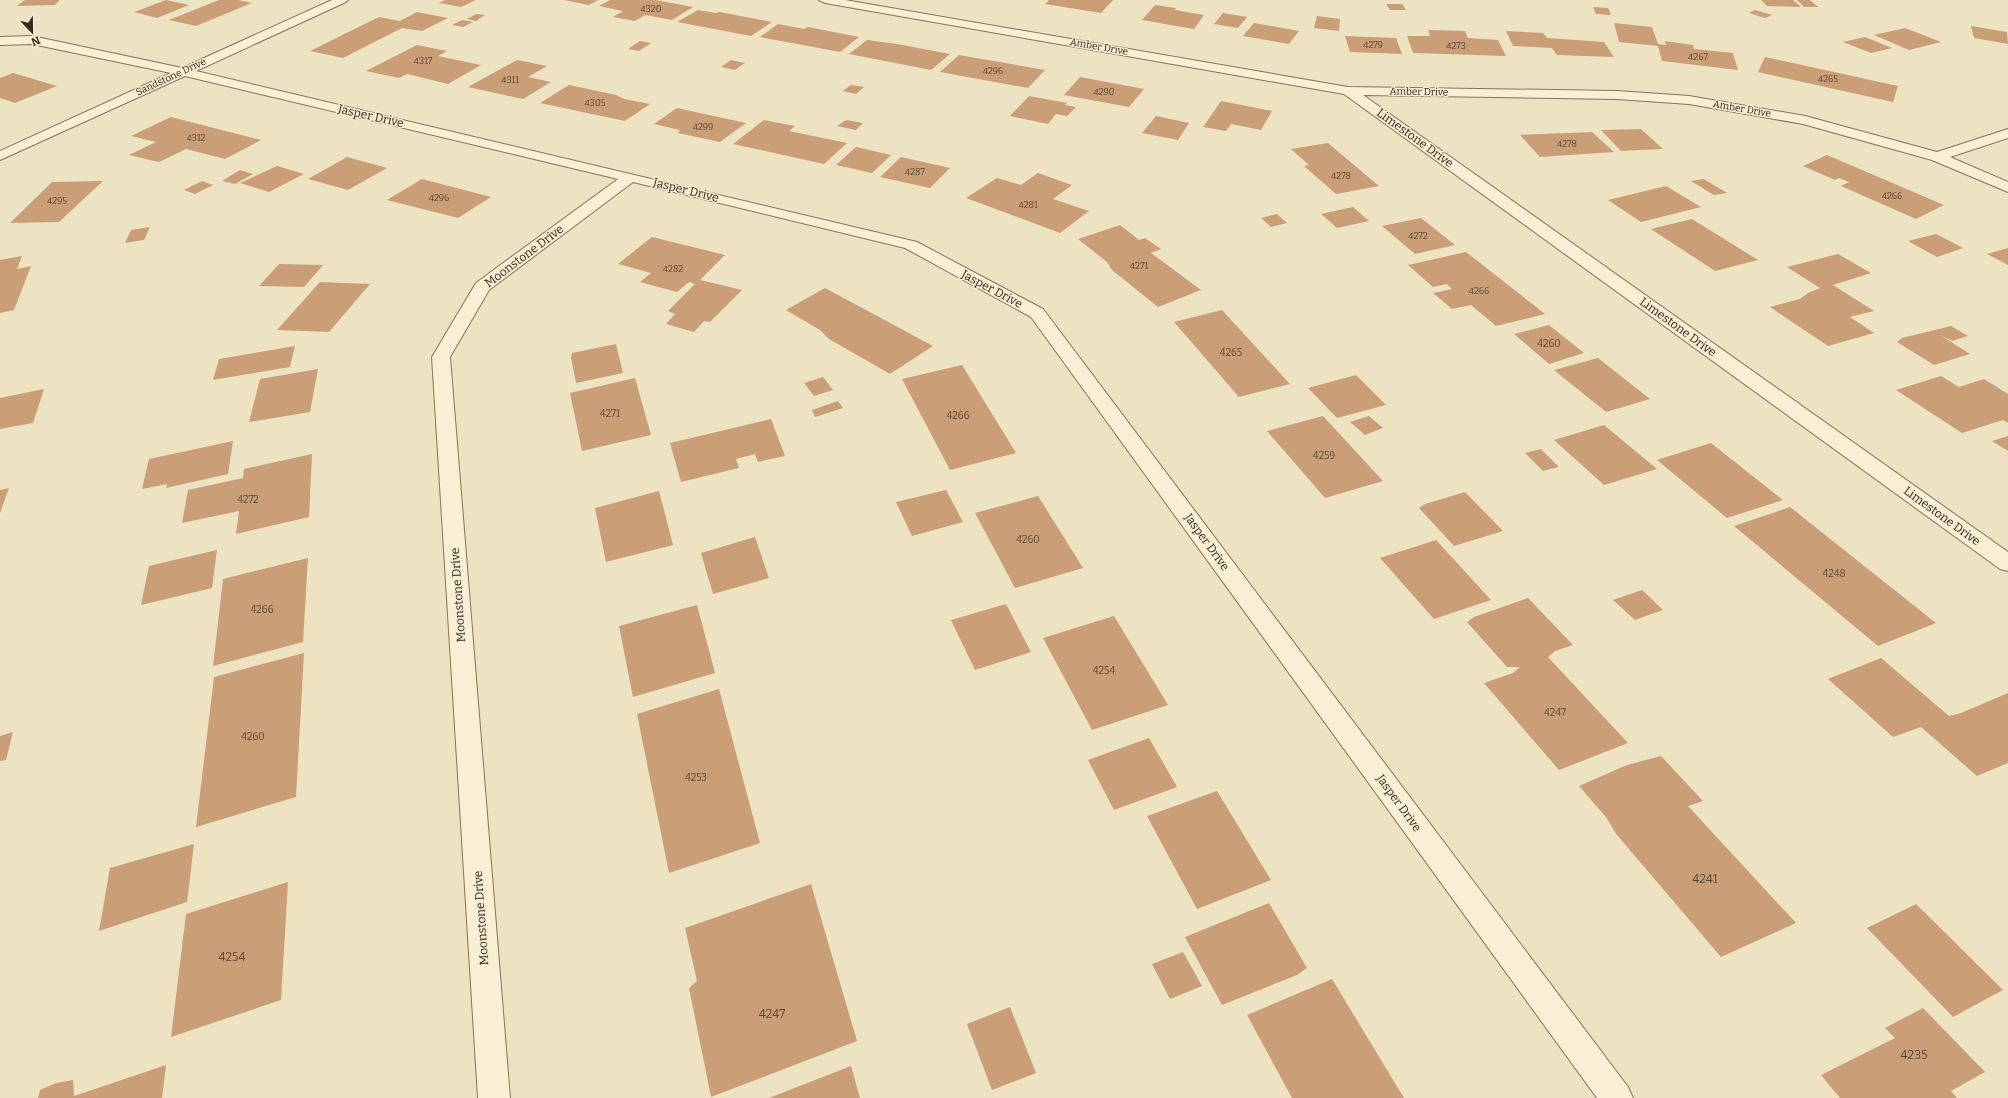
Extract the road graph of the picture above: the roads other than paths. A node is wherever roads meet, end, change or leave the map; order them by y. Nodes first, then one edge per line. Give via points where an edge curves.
1 (342, 0) edge
2 (825, 0) edge
3 (0, 42) edge
4 (183, 72) junction
5 (1348, 90) junction
6 (2008, 133) edge
7 (0, 156) edge
8 (1937, 157) junction
9 (630, 177) junction
10 (2008, 187) edge
11 (2008, 563) edge
12 (494, 1098) edge
13 (1617, 1098) edge

1 - 4 street, Sandstone Drive
2 - 5 street, Amber Drive
3 - 4 street, Jasper Drive via 32,40
4 - 7 street, Sandstone Drive
4 - 9 street, Jasper Drive
5 - 8 street, Amber Drive via 1617,95 1689,100 1805,120
5 - 11 street, Limestone Drive
6 - 8 street
8 - 10 street, Amber Drive
9 - 12 street, Moonstone Drive via 482,287 441,357
9 - 13 street, Jasper Drive via 911,245 1037,313

